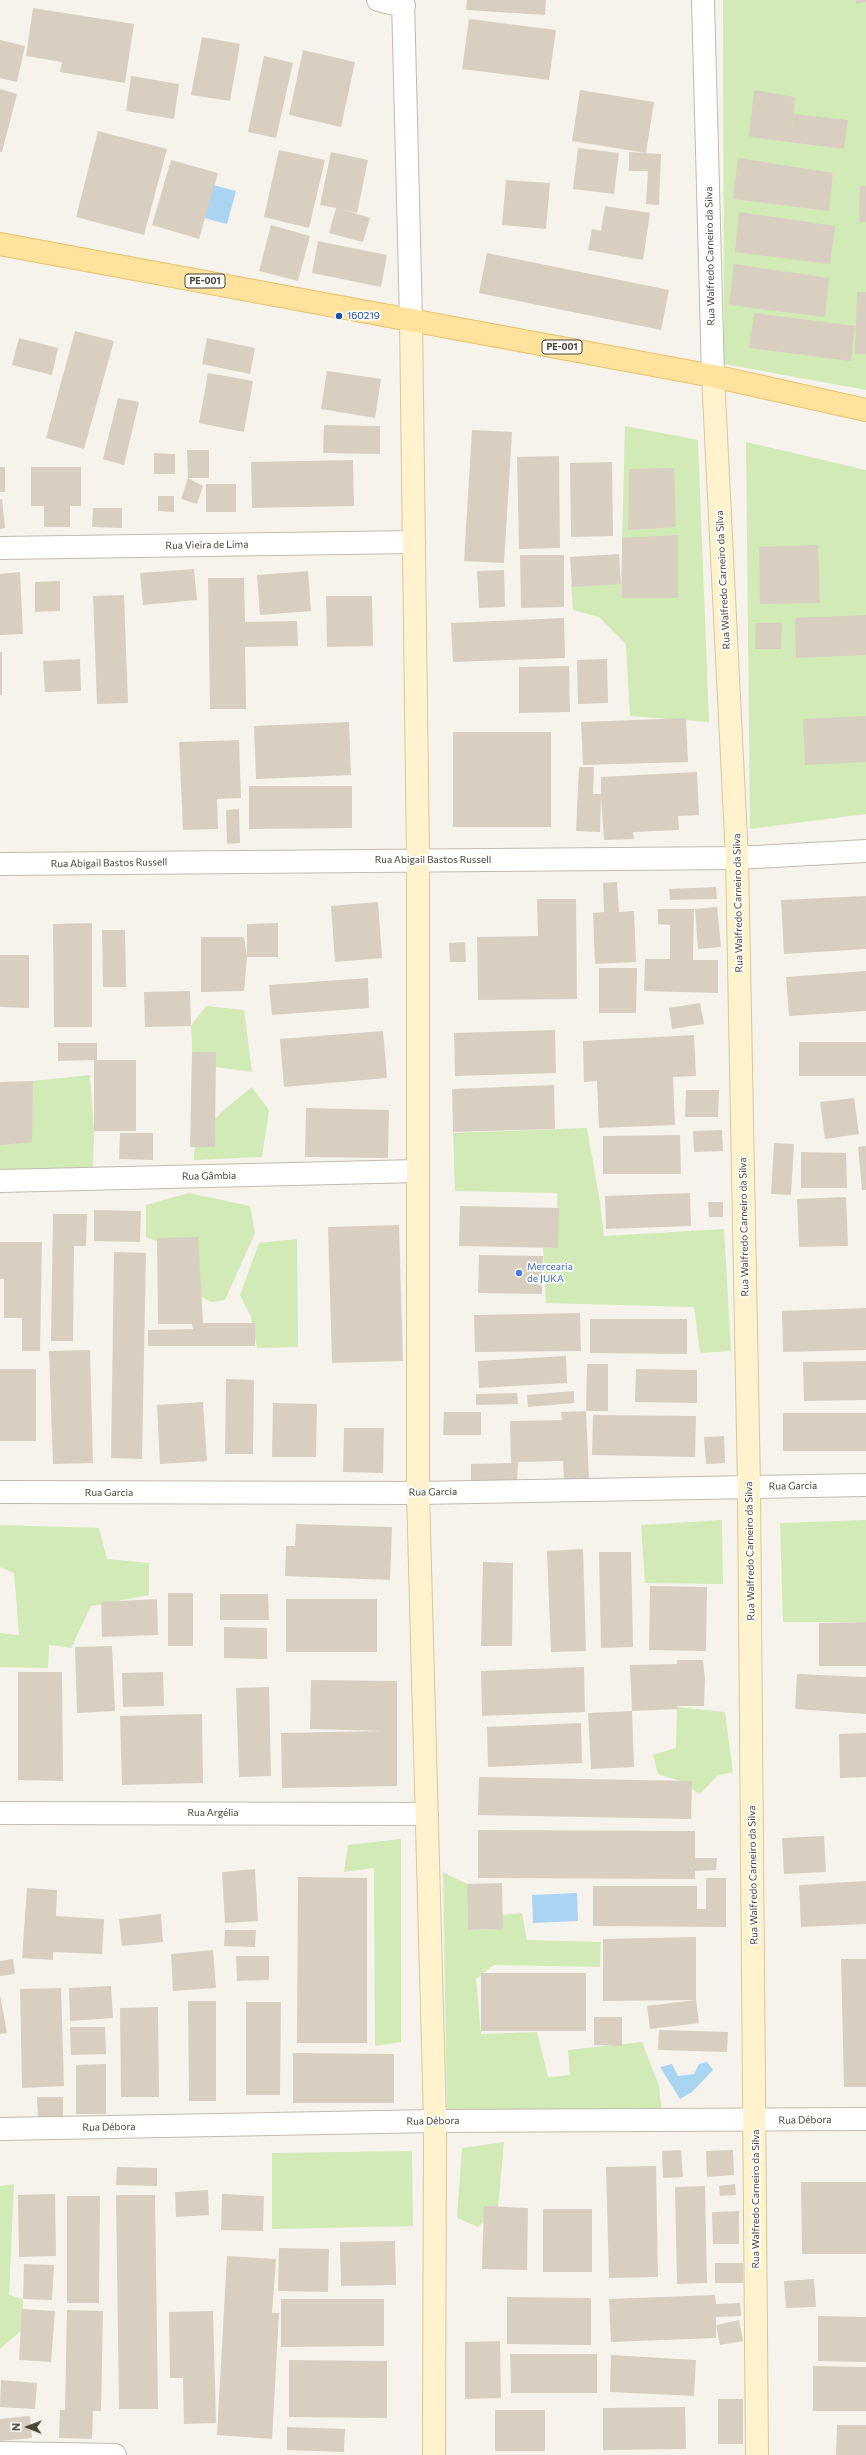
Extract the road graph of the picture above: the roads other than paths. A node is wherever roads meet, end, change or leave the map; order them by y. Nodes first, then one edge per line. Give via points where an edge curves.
1 (378, 0) edge
2 (703, 0) edge
3 (404, 3) edge
4 (0, 244) edge
5 (411, 319) junction
6 (713, 376) junction
7 (866, 410) edge
8 (414, 542) junction
9 (0, 548) edge
10 (866, 851) edge
11 (737, 858) junction
12 (418, 860) junction
13 (0, 864) edge
14 (418, 1171) junction
15 (0, 1181) edge
16 (866, 1484) edge
17 (749, 1487) junction
18 (0, 1492) edge
19 (418, 1493) junction
20 (0, 1813) edge
21 (427, 1814) junction
22 (866, 2119) edge
23 (756, 2120) junction
24 (435, 2121) junction
25 (0, 2129) edge
26 (0, 2453) edge
27 (115, 2455) edge
28 (434, 2455) edge
29 (757, 2455) edge

1 - 3 street
2 - 6 street, Rua Walfredo Carneiro da Silva
3 - 5 street
4 - 5 main road, PE-001
5 - 6 main road, PE-001
5 - 8 main road
6 - 7 main road, PE-001
6 - 11 main road, Rua Walfredo Carneiro da Silva
8 - 9 street, Rua Vieira de Lima
8 - 12 main road
10 - 11 street, Rua Abigail Bastos Russell
11 - 12 street, Rua Abigail Bastos Russell
11 - 17 main road, Rua Walfredo Carneiro da Silva
12 - 13 street, Rua Abigail Bastos Russell
12 - 14 main road
14 - 15 street, Rua Gâmbia
14 - 19 main road
16 - 17 street, Rua Garcia
17 - 19 street, Rua Garcia
17 - 23 main road, Rua Walfredo Carneiro da Silva
18 - 19 street, Rua Garcia
19 - 21 main road
20 - 21 street, Rua Argélia
21 - 24 main road
22 - 23 street, Rua Débora
23 - 24 street, Rua Débora
23 - 29 main road, Rua Walfredo Carneiro da Silva
24 - 25 street, Rua Débora
24 - 28 main road
26 - 27 street

